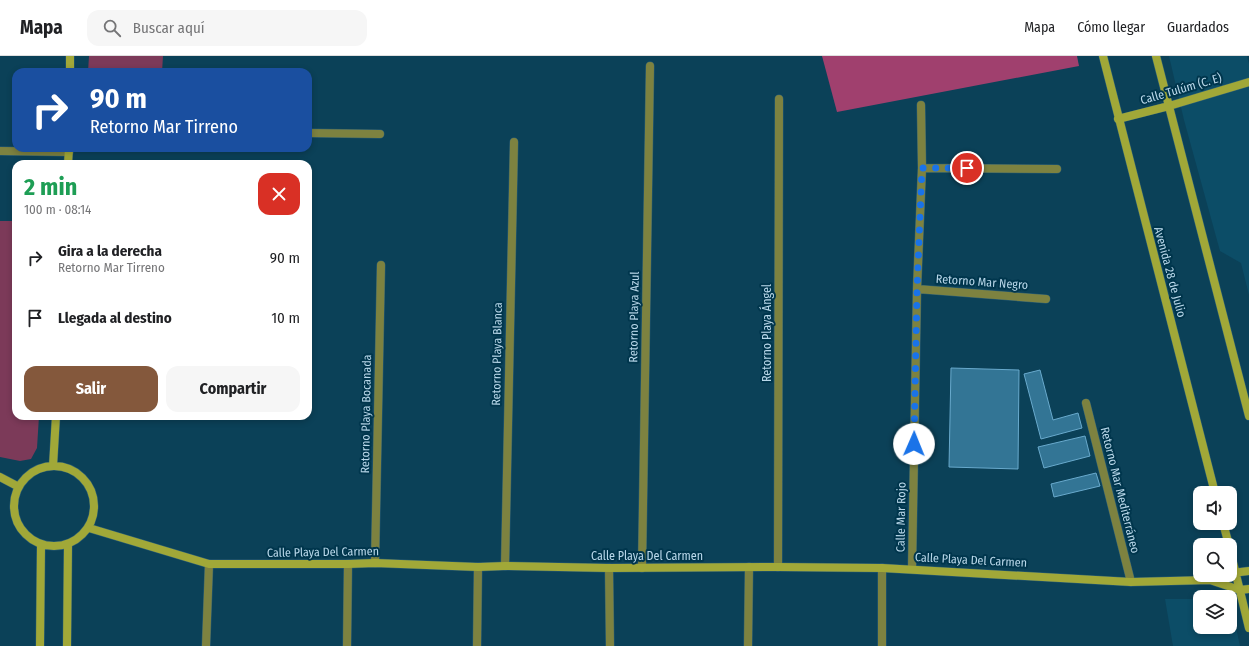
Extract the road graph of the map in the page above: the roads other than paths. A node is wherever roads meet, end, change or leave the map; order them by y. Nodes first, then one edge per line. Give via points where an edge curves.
1 (70, 56) edge
2 (1103, 56) edge
3 (1156, 56) edge
4 (650, 66) dead end
5 (70, 68) edge
6 (1249, 82) edge
7 (779, 99) dead end
8 (920, 105) dead end
9 (1169, 106) junction
10 (1118, 119) junction
11 (312, 133) edge
12 (380, 134) dead end
13 (514, 142) dead end
14 (0, 151) edge
15 (12, 151) edge
16 (922, 168) junction
17 (1057, 169) dead end
18 (380, 265) dead end
19 (917, 289) junction
20 (1046, 299) dead end
21 (1086, 403) dead end
22 (1249, 416) edge
23 (56, 420) edge
24 (54, 466) junction
25 (0, 477) edge
26 (1213, 486) edge
27 (19, 487) junction
28 (89, 528) junction
29 (41, 544) junction
30 (68, 544) junction
31 (375, 563) junction
32 (209, 564) junction
33 (348, 564) junction
34 (505, 566) junction
35 (478, 567) junction
36 (749, 567) junction
37 (778, 567) junction
38 (609, 568) junction
39 (642, 568) junction
40 (882, 568) junction
41 (912, 569) junction
42 (1249, 571) edge
43 (1237, 572) edge
44 (1237, 579) edge
45 (1193, 580) edge
46 (1131, 582) junction
47 (1217, 582) edge
48 (1245, 590) edge
49 (1249, 628) edge
50 (40, 646) edge
51 (67, 646) edge
52 (206, 646) edge
53 (347, 646) edge
54 (477, 646) edge
55 (610, 646) edge
56 (748, 646) edge
57 (882, 646) edge

1 - 5 street
2 - 10 street, Avenida 28 de Julio
3 - 9 street
4 - 39 street, Retorno Playa Azul
6 - 9 street, Calle Tulúm (C. E)
7 - 37 street, Retorno Playa Ángel
8 - 16 street, Calle Mar Rojo
9 - 10 street, Calle Tulúm (C. E)
9 - 22 street
10 - 26 street, Avenida 28 de Julio
11 - 12 street
13 - 34 street, Retorno Playa Blanca
14 - 15 street
16 - 17 street
16 - 19 street, Calle Mar Rojo
18 - 31 street, Retorno Playa Bocanada
19 - 20 street, Retorno Mar Negro
19 - 41 street, Calle Mar Rojo
21 - 46 street, Retorno Mar Mediterráneo
23 - 24 street
24 - 27 street via 40,469 28,476
24 - 28 street via 68,468 80,476 89,487 94,500 94,514
25 - 27 street
27 - 29 street via 14,500 15,514 20,527 29,538
28 - 30 street
28 - 32 street, Calle Playa Del Carmen
29 - 30 street via 54,547
29 - 50 street
30 - 51 street
31 - 33 street, Calle Playa Del Carmen
31 - 35 street, Calle Playa Del Carmen
32 - 33 street, Calle Playa Del Carmen
32 - 52 street
33 - 53 street
34 - 35 street, Calle Playa Del Carmen
34 - 38 street, Calle Playa Del Carmen
35 - 54 street
36 - 37 street, Calle Playa Del Carmen
36 - 39 street, Calle Playa Del Carmen
36 - 56 street
37 - 40 street, Calle Playa Del Carmen
38 - 39 street, Calle Playa Del Carmen
38 - 55 street
40 - 41 street, Calle Playa Del Carmen
40 - 57 street
41 - 46 street, Calle Playa Del Carmen
42 - 43 street
44 - 48 street
45 - 46 street, Calle Playa Del Carmen
47 - 48 street, Calle Playa Del Carmen
48 - 49 street

